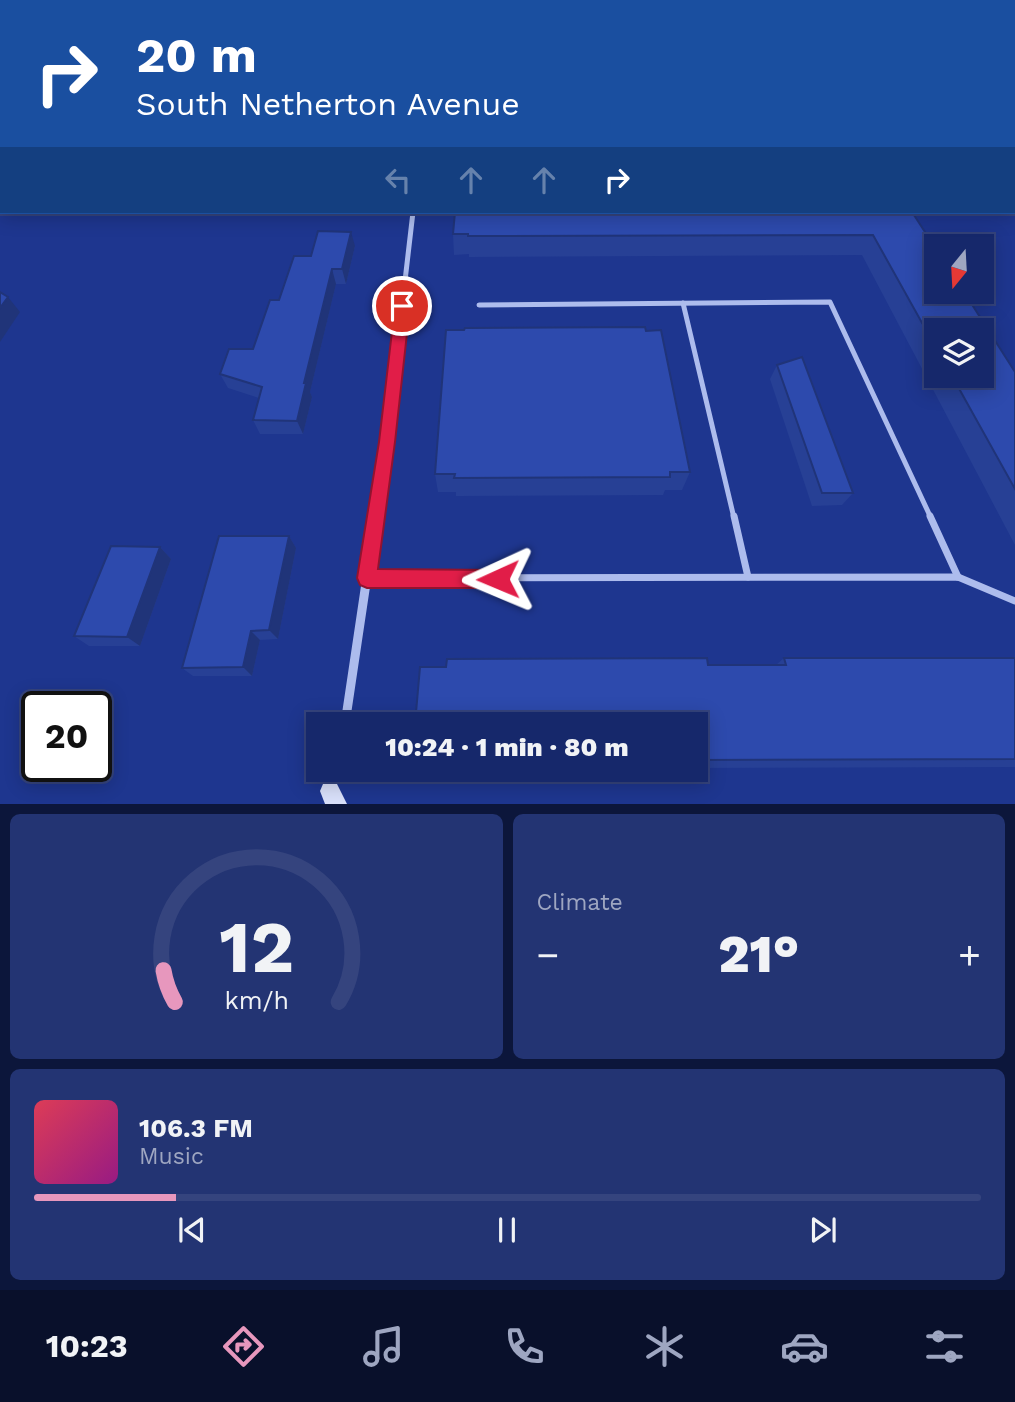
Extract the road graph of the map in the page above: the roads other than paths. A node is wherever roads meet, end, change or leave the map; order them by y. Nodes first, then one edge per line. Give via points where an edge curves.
1 (413, 214) edge
2 (683, 303) junction
3 (479, 304) dead end
4 (748, 577) junction
5 (958, 577) junction
6 (367, 578) junction
7 (1015, 601) edge
8 (347, 712) edge

1 - 6 street
2 - 3 lane
2 - 4 lane
2 - 5 lane via 830,302
4 - 5 lane
4 - 6 lane
5 - 7 lane
6 - 8 street

